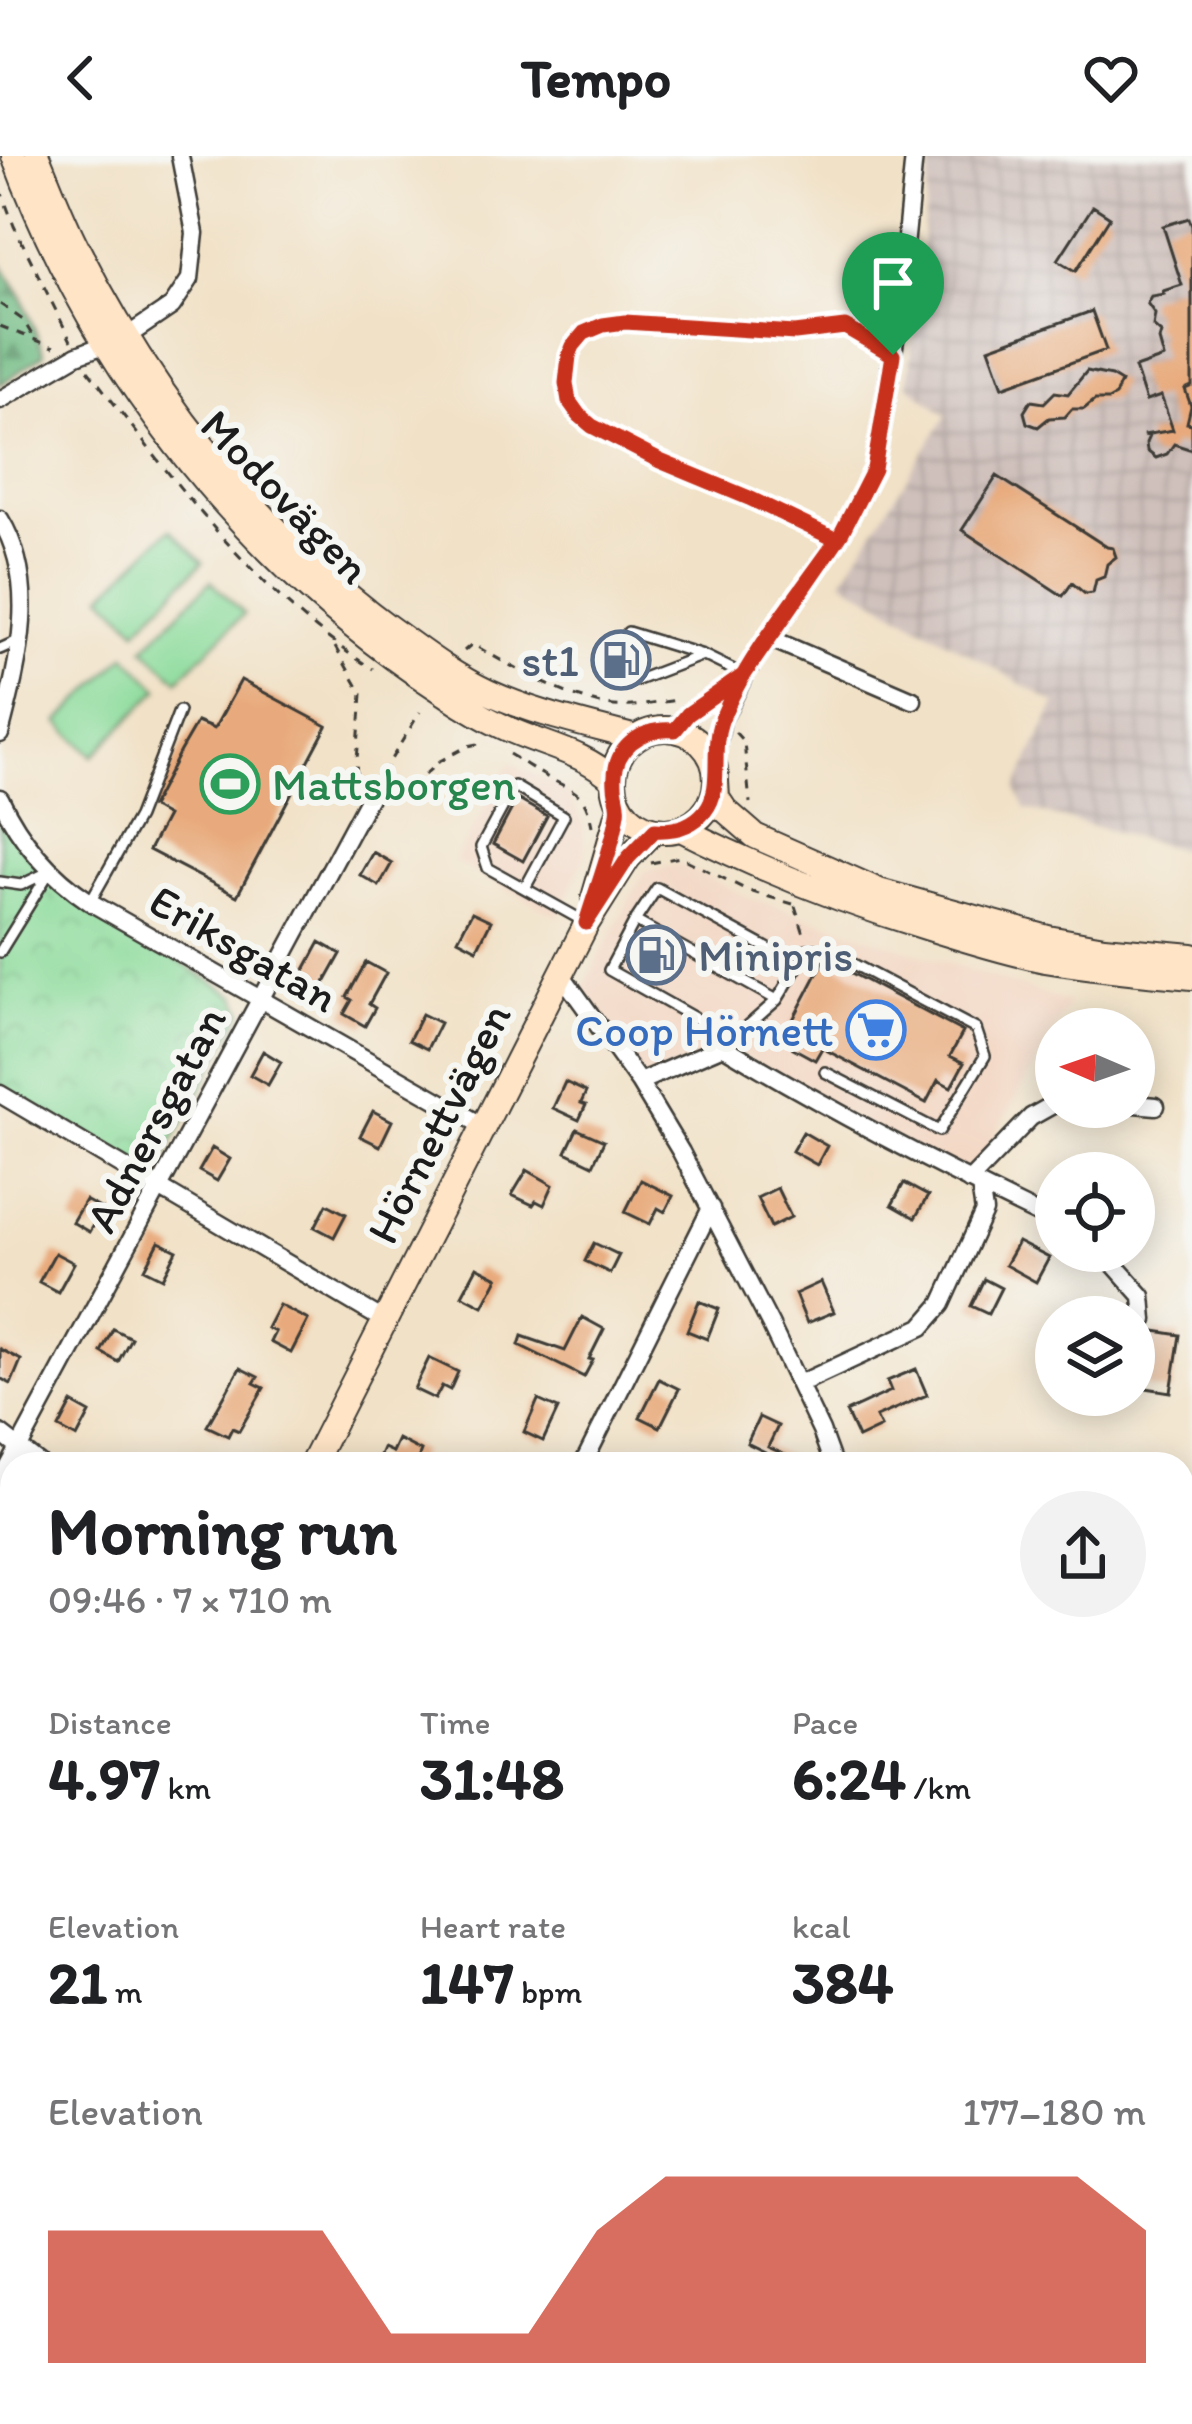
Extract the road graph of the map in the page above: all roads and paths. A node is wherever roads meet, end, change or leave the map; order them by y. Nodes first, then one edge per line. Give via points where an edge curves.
1 (14, 156) edge
2 (37, 156) edge
3 (180, 156) edge
4 (914, 156) edge
5 (0, 304) edge
6 (0, 326) edge
7 (35, 340) junction
8 (116, 342) junction
9 (77, 355) junction
10 (893, 355) junction
11 (0, 400) edge
12 (0, 519) edge
13 (837, 540) junction
14 (770, 638) junction
15 (20, 640) junction
16 (334, 645) dead end
17 (0, 649) edge
18 (703, 655) junction
19 (744, 675) junction
20 (913, 700) dead end
21 (4, 706) edge
22 (179, 711) dead end
23 (420, 712) dead end
24 (675, 730) junction
25 (0, 734) edge
26 (636, 738) junction
27 (490, 742) dead end
28 (715, 772) junction
29 (614, 779) junction
30 (374, 788) junction
31 (0, 798) edge
32 (620, 808) junction
33 (668, 829) junction
34 (50, 871) junction
35 (0, 881) edge
36 (525, 888) junction
37 (90, 902) junction
38 (795, 904) dead end
39 (635, 921) junction
40 (586, 923) junction
41 (808, 949) junction
42 (0, 952) edge
43 (1192, 956) edge
44 (798, 965) junction
45 (561, 974) junction
46 (1192, 977) edge
47 (260, 999) junction
48 (777, 1000) junction
49 (728, 1042) junction
50 (825, 1072) dead end
51 (639, 1082) junction
52 (0, 1094) edge
53 (1035, 1115) edge
54 (483, 1126) junction
55 (974, 1184) junction
56 (161, 1187) junction
57 (711, 1208) junction
58 (1035, 1213) edge
59 (1121, 1272) edge
60 (1142, 1296) edge
61 (385, 1321) junction
62 (799, 1384) junction
63 (0, 1433) edge
64 (19, 1449) junction
65 (17, 1452) edge
66 (23, 1452) edge
67 (318, 1452) edge
68 (589, 1452) edge
69 (829, 1452) edge

1 - 8 main road, Modovägen via 58,256
2 - 8 main road, Modovägen
3 - 8 street via 195,233 190,279 172,306
4 - 10 street
5 - 7 path
6 - 7 path
7 - 9 path
8 - 9 street
8 - 26 main road, Modovägen via 264,517 368,612 485,691
8 - 29 main road, Modovägen via 152,415 202,477 356,628 474,711 597,764
9 - 11 street
10 - 13 street via 874,469
10 - 13 lane via 845,327 795,333 625,322 584,333 569,356 569,401 592,426
12 - 15 street via 24,585
13 - 14 street
14 - 19 street
14 - 20 street
15 - 17 lane
15 - 21 street
16 - 30 path via 362,694 356,772
18 - 18 lane via 628,632 612,673 634,681
18 - 19 lane
19 - 24 street
19 - 28 street via 722,719
21 - 25 street
22 - 37 lane via 138,817
23 - 30 path
24 - 26 main road
24 - 28 main road via 705,748
26 - 29 main road
27 - 30 path via 454,753 413,785
28 - 33 main road via 706,810
28 - 43 main road via 724,810 754,836 879,891 1048,938
29 - 32 main road
30 - 47 street, Adnersgatan
31 - 34 street, Eriksgatan
32 - 33 main road via 632,820
32 - 40 main road
33 - 40 main road, Hörnettvägen via 628,858
33 - 46 main road via 969,941
34 - 35 lane via 21,885
34 - 37 street, Eriksgatan
34 - 42 lane
36 - 36 lane via 488,868 481,847 514,786 564,816
36 - 40 lane
37 - 47 street, Eriksgatan
38 - 41 path
39 - 44 lane via 657,888
39 - 48 lane
39 - 49 lane via 609,970
40 - 45 main road, Hörnettvägen
41 - 44 lane
41 - 50 lane via 825,949 976,1029 985,1056 938,1131
44 - 48 lane
45 - 51 street
45 - 54 main road, Hörnettvägen
47 - 54 street, Eriksgatan
47 - 56 street, Adnersgatan
48 - 49 lane
49 - 51 street
49 - 55 street via 772,1075
51 - 57 street
52 - 56 street
53 - 55 street
54 - 61 main road, Hörnettvägen
55 - 58 street
55 - 62 street via 984,1211 942,1304 922,1327
56 - 61 street
56 - 64 street, Adnersgatan
57 - 62 street
57 - 68 street
59 - 60 street
61 - 67 main road, Hörnettvägen
62 - 69 street
63 - 64 street
64 - 65 street, Adnersgatan
64 - 66 street

